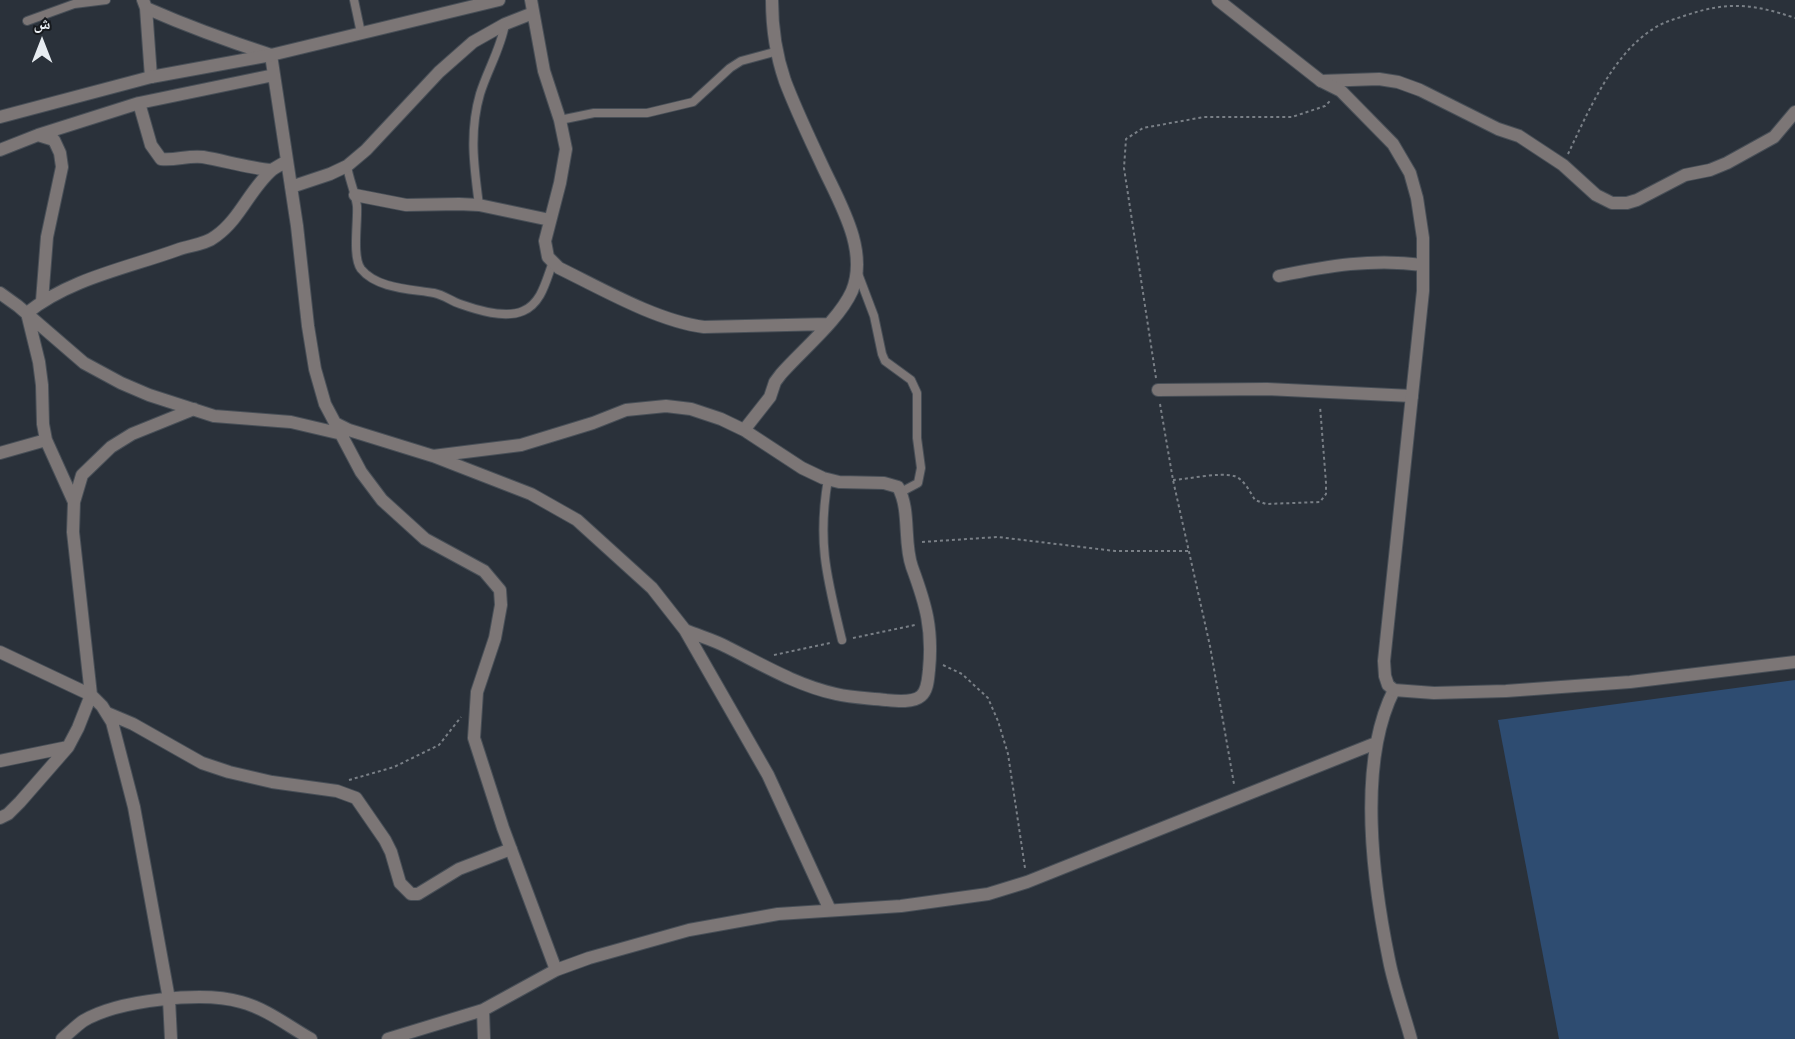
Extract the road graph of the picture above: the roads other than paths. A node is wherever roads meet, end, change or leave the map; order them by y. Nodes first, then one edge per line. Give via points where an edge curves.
1 (106, 0) edge
2 (354, 0) edge
3 (499, 0) edge
4 (531, 0) edge
5 (772, 0) edge
6 (1218, 0) edge
7 (144, 4) edge
8 (533, 13) junction
9 (27, 21) dead end
10 (504, 24) junction
11 (361, 33) junction
12 (778, 51) junction
13 (271, 55) junction
14 (274, 75) junction
15 (151, 77) junction
16 (1321, 81) junction
17 (140, 103) junction
18 (1795, 112) edge
19 (0, 117) edge
20 (560, 120) junction
21 (38, 135) junction
22 (0, 150) edge
23 (287, 161) junction
24 (347, 166) junction
25 (272, 170) junction
26 (291, 187) junction
27 (355, 195) junction
28 (479, 205) junction
29 (550, 220) junction
30 (553, 262) junction
31 (1423, 265) junction
32 (857, 271) junction
33 (1278, 276) dead end
34 (0, 293) edge
35 (42, 301) junction
36 (27, 313) junction
37 (828, 324) junction
38 (1158, 390) dead end
39 (1412, 396) junction
40 (194, 409) junction
41 (339, 429) junction
42 (744, 430) junction
43 (46, 440) junction
44 (0, 453) edge
45 (434, 456) junction
46 (828, 479) junction
47 (901, 492) junction
48 (74, 502) junction
49 (685, 630) junction
50 (842, 640) dead end
51 (0, 652) edge
52 (1795, 662) edge
53 (1394, 690) junction
54 (91, 695) junction
55 (107, 713) junction
56 (1376, 743) junction
57 (68, 747) junction
58 (0, 761) edge
59 (0, 818) edge
60 (511, 849) junction
61 (830, 910) junction
62 (556, 970) junction
63 (169, 999) junction
64 (483, 1010) junction
65 (62, 1039) edge
66 (171, 1039) edge
67 (311, 1039) edge
68 (388, 1039) edge
69 (484, 1039) edge
70 (1411, 1039) edge

1 - 9 lane via 74,4
2 - 11 lane
3 - 11 street
4 - 8 street
5 - 12 street
6 - 16 street
7 - 13 street via 224,40
7 - 15 street
8 - 10 street
8 - 20 street via 544,71
10 - 24 street via 473,42 439,72
10 - 28 lane via 472,129
11 - 13 street
12 - 20 lane via 736,65 693,102 647,113 594,113
12 - 32 street via 797,112 850,230
13 - 14 street
13 - 15 street
14 - 17 street
14 - 23 street
15 - 19 street
16 - 18 street via 1379,79 1420,90 1519,136 1612,203 1637,200 1685,175 1727,163 1774,137
16 - 31 street via 1341,91 1393,144 1410,173 1423,238
17 - 21 street
17 - 25 street via 151,145 161,159 201,157
20 - 29 street via 566,149
21 - 22 street
21 - 35 street via 54,140 62,167 47,237
23 - 25 street
23 - 26 street
24 - 26 street
24 - 27 lane
25 - 35 street via 216,237 77,284
26 - 41 street via 315,369
27 - 28 street via 406,205
27 - 30 lane via 357,258 360,267 379,282 512,314 536,302
28 - 29 street
29 - 30 street via 544,241
30 - 37 street via 685,324
31 - 33 street via 1399,261 1354,263
31 - 39 street
32 - 37 street via 852,290
32 - 47 lane via 885,361 911,380 917,393 921,476 918,483
34 - 36 street
35 - 36 street
36 - 40 street via 84,363 149,395
36 - 43 street via 39,362
37 - 42 street via 781,374 770,397
38 - 39 street
39 - 53 street via 1384,661 1388,685
40 - 41 street via 214,416
40 - 48 street via 132,434 111,447 82,475
41 - 45 street
41 - 60 street via 361,472 382,500 425,539 484,571 500,590 495,638 477,692 474,738
42 - 45 street via 691,409 666,406 626,410 521,445
42 - 46 street via 802,468
43 - 44 street
43 - 48 street
45 - 49 street via 531,494 577,520 652,588
46 - 47 street via 895,484
46 - 50 lane via 823,548
47 - 49 street via 910,563 929,622 930,658 926,689 921,697 895,701 837,695 803,684
48 - 54 street via 73,532
49 - 61 street via 768,775
51 - 54 street
52 - 53 street via 1630,682 1506,691
53 - 56 street
54 - 55 street
54 - 57 street
55 - 60 street via 202,763 272,782 337,791 356,798 385,840 400,883 411,894 418,894 459,869
55 - 63 street via 134,807
56 - 61 street via 988,894 901,906
56 - 70 street via 1371,799 1374,864 1389,961
57 - 58 street
57 - 59 street via 20,802
60 - 62 street
61 - 62 street via 750,918 689,930
62 - 64 street
63 - 65 street via 108,1010 83,1021
63 - 66 street
63 - 67 street via 240,1002
64 - 68 street
64 - 69 street

